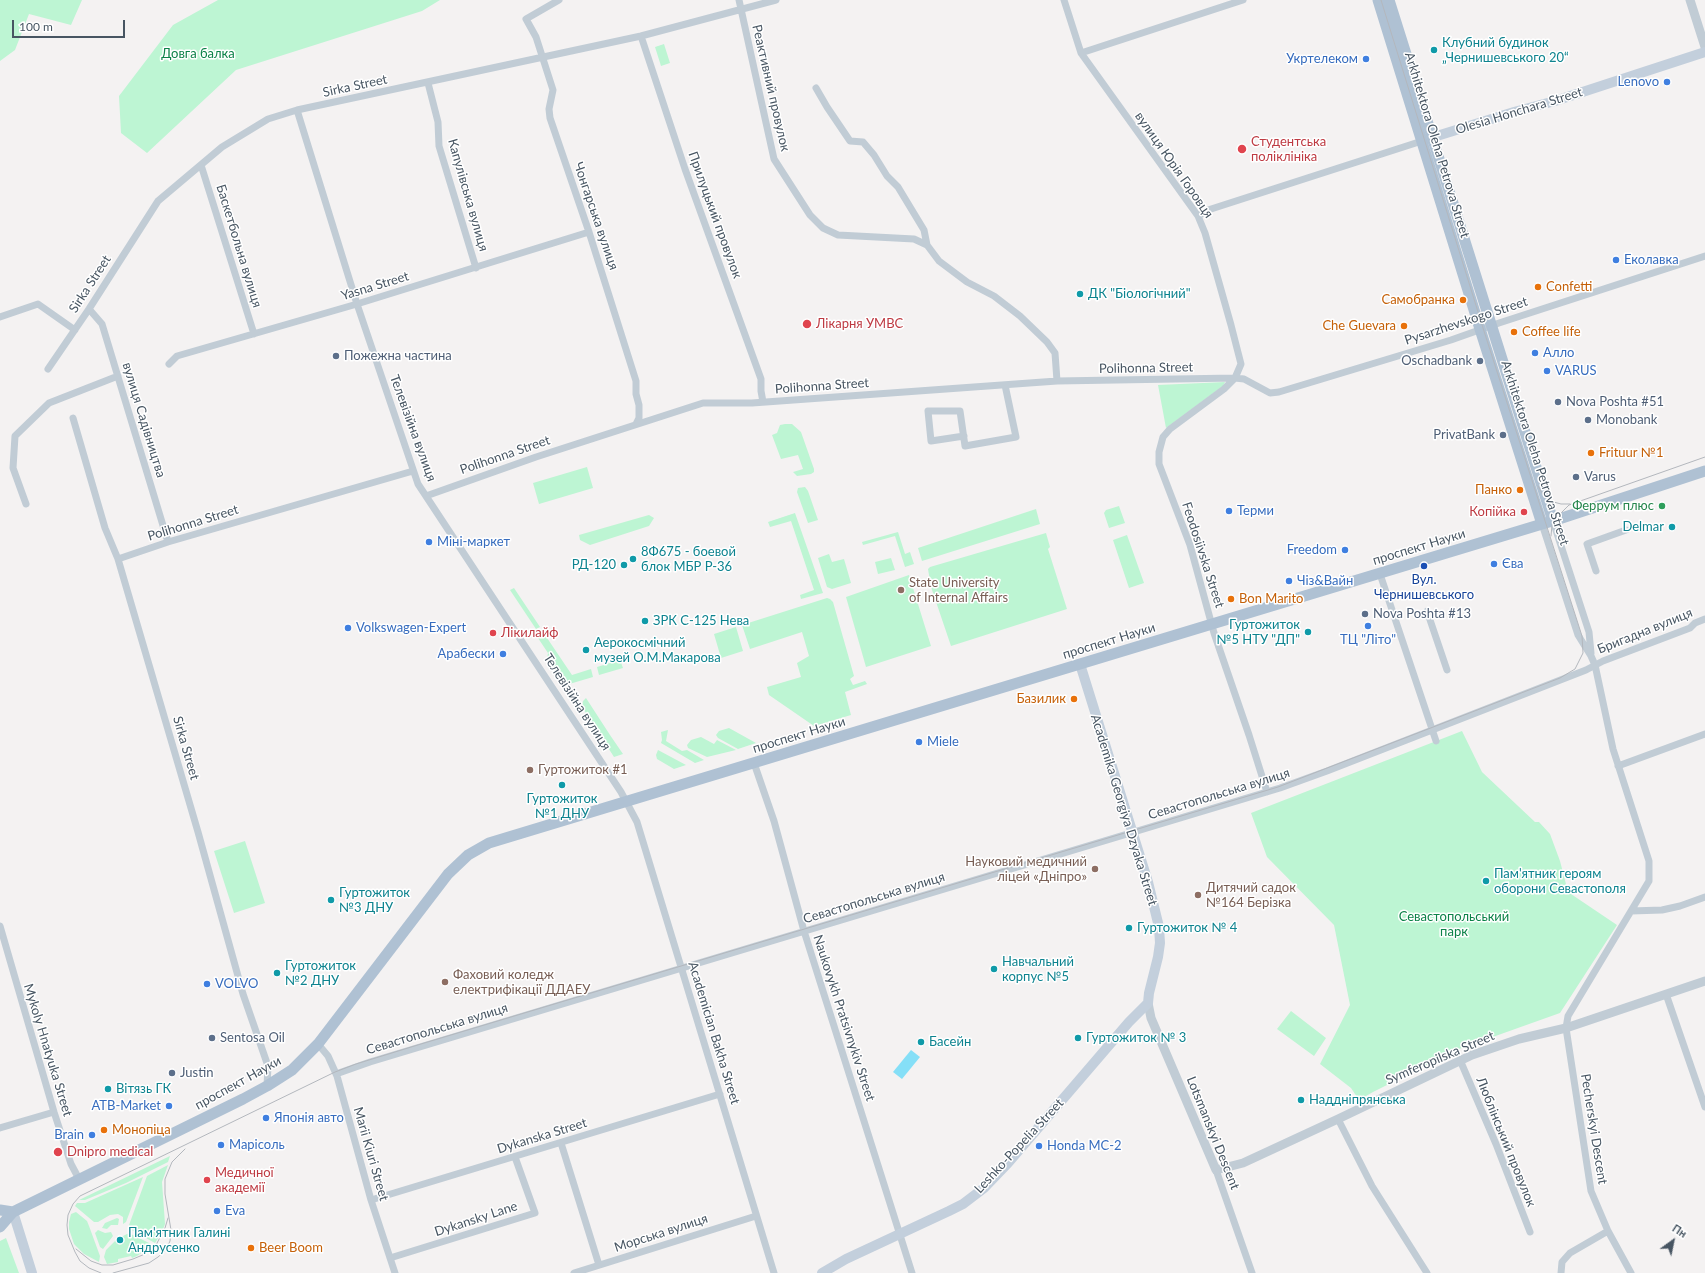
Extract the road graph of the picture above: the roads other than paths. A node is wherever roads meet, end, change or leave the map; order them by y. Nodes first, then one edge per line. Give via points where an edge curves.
1 (559, 0) edge
2 (739, 0) edge
3 (776, 0) edge
4 (1064, 0) edge
5 (1243, 0) edge
6 (1378, 0) edge
7 (1388, 0) edge
8 (1690, 0) edge
9 (740, 10) junction
10 (641, 36) junction
11 (1705, 47) edge
12 (1705, 52) edge
13 (1081, 53) junction
14 (542, 58) junction
15 (428, 83) junction
16 (816, 88) dead end
17 (298, 110) junction
18 (1426, 139) junction
19 (201, 165) junction
20 (1198, 216) junction
21 (589, 232) junction
22 (927, 245) junction
23 (1705, 256) edge
24 (476, 268) junction
25 (357, 304) junction
26 (89, 309) junction
27 (0, 317) edge
28 (1491, 325) junction
29 (1480, 329) junction
30 (75, 330) junction
31 (254, 334) junction
32 (169, 364) dead end
33 (48, 369) dead end
34 (118, 376) junction
35 (1235, 378) junction
36 (1057, 381) junction
37 (1005, 385) junction
38 (763, 402) junction
39 (73, 418) dead end
40 (636, 424) junction
41 (964, 436) junction
42 (413, 471) junction
43 (1705, 471) edge
44 (426, 496) junction
45 (26, 504) dead end
46 (1553, 521) junction
47 (1542, 524) junction
48 (1626, 530) dead end
49 (168, 542) junction
50 (118, 559) junction
51 (1596, 571) dead end
52 (1380, 574) junction
53 (1427, 611) dead end
54 (1705, 620) edge
55 (1212, 624) junction
56 (1591, 656) junction
57 (1080, 664) junction
58 (1595, 665) junction
59 (1447, 670) dead end
60 (1432, 730) junction
61 (1705, 734) edge
62 (1436, 741) dead end
63 (754, 763) junction
64 (1618, 766) junction
65 (1267, 792) junction
66 (627, 802) junction
67 (1131, 833) junction
68 (1705, 897) edge
69 (1631, 911) junction
70 (0, 926) edge
71 (804, 931) junction
72 (8, 955) junction
73 (0, 957) edge
74 (682, 968) junction
75 (1705, 981) edge
76 (1666, 994) junction
77 (1148, 1003) junction
78 (1566, 1028) junction
79 (318, 1044) junction
80 (1460, 1060) junction
81 (336, 1074) junction
82 (267, 1086) junction
83 (720, 1094) junction
84 (1705, 1107) edge
85 (54, 1112) junction
86 (1338, 1119) junction
87 (0, 1128) edge
88 (561, 1143) junction
89 (515, 1157) junction
90 (1216, 1170) junction
91 (79, 1179) junction
92 (371, 1200) junction
93 (0, 1210) edge
94 (13, 1212) junction
95 (756, 1216) junction
96 (0, 1227) edge
97 (1608, 1231) junction
98 (1530, 1232) dead end
99 (900, 1234) junction
100 (390, 1258) junction
101 (599, 1265) junction
102 (32, 1273) edge
103 (395, 1273) edge
104 (574, 1273) edge
105 (774, 1273) edge
106 (822, 1273) edge
107 (912, 1273) edge
108 (1252, 1273) edge
109 (1427, 1273) edge
110 (1561, 1273) edge
111 (1631, 1273) edge

1 - 14 street, Чонгарська вулиця via 526,19 536,37
2 - 9 street, Реактивний провулок
3 - 9 street, Sirka Street
4 - 13 street, вулиця Юрія Горовця
5 - 13 street
6 - 18 main road, Arkhitektora Oleha Petrova Street
7 - 18 main road, Arkhitektora Oleha Petrova Street
8 - 11 street
9 - 10 street, Sirka Street
9 - 22 street, Реактивний провулок via 774,159 810,215 823,228 838,235 914,239
10 - 14 street, Sirka Street
10 - 38 street, Прилуцький провулок via 685,169 761,379
12 - 18 main road, Olesia Honchara Street via 1555,101
13 - 20 street, вулиця Юрія Горовця
14 - 15 street, Sirka Street
14 - 21 street, Чонгарська вулиця via 554,90 549,109 550,118
15 - 17 street, Sirka Street
15 - 24 street, Капулівська вулиця via 438,122 439,146
16 - 22 street via 850,141 863,142 898,187 924,230
17 - 19 street, Sirka Street via 268,119 222,147
17 - 25 street, Телевізійна вулиця
18 - 20 street, Olesia Honchara Street via 1208,210
18 - 28 main road, Arkhitektora Oleha Petrova Street
18 - 29 main road, Arkhitektora Oleha Petrova Street
19 - 26 street, Sirka Street via 158,201
19 - 31 street, Баскетбольна вулиця
20 - 35 street, вулиця Юрія Горовця via 1241,364
21 - 24 street, Yasna Street
21 - 40 street, Чонгарська вулиця via 636,381 639,406
22 - 36 street via 939,261 950,270 994,296 1047,342 1054,353
23 - 28 street, Pysarzhevskogo Street
24 - 25 street, Yasna Street
25 - 31 street, Yasna Street
25 - 42 street, Телевізійна вулиця
26 - 30 street, Sirka Street
26 - 34 street, вулиця Садівництва via 102,324
27 - 30 street via 38,304
28 - 29 street, Pysarzhevskogo Street
28 - 46 main road, Arkhitektora Oleha Petrova Street
29 - 35 street, Pysarzhevskogo Street via 1423,349 1279,392 1270,393
29 - 47 main road, Arkhitektora Oleha Petrova Street
30 - 33 street, Sirka Street
31 - 32 street, Yasna Street via 176,356
34 - 45 street via 49,403 15,436 13,468
34 - 49 street, вулиця Садівництва
35 - 36 street, Polihonna Street
35 - 55 street, Feodosiivska Street via 1170,429 1163,437 1159,452 1159,464 1190,545
36 - 37 street, Polihonna Street
37 - 38 street, Polihonna Street
37 - 41 street via 1016,437 965,446
38 - 40 street, Polihonna Street via 704,403
39 - 50 street, Sirka Street via 105,528
40 - 44 street, Polihonna Street via 536,456
41 - 41 street via 960,411 928,411 931,441
42 - 44 street, Телевізійна вулиця
42 - 49 street, Polihonna Street
43 - 46 main road, проспект Науки
44 - 66 street, Телевізійна вулиця
46 - 47 main road, проспект Науки
46 - 56 street via 1588,632
47 - 52 main road, проспект Науки
47 - 56 street, Arkhitektora Oleha Petrova Street via 1578,635
48 - 51 street via 1587,544
49 - 50 street, Polihonna Street
50 - 82 street, Sirka Street via 243,994 268,1066
52 - 55 main road, проспект Науки
52 - 60 street
53 - 59 street
54 - 58 street, Бригадна вулиця
55 - 57 main road, проспект Науки
55 - 65 street, Feodosiivska Street
56 - 58 street, Arkhitektora Oleha Petrova Street
57 - 63 main road, проспект Науки
57 - 67 main road, Academika Georgiya Dzyaka Street
58 - 60 street, Севастопольська вулиця
58 - 64 street, Arkhitektora Oleha Petrova Street
60 - 62 street
60 - 65 street, Севастопольська вулиця via 1308,779
61 - 64 street
63 - 66 main road, проспект Науки
63 - 71 street, Naukovykh Pratsivnykiv Street via 774,821
64 - 69 street, Arkhitektora Oleha Petrova Street via 1643,841 1650,872 1649,881
65 - 67 street, Севастопольська вулиця
66 - 74 street, Academician Bakha Street via 637,822
66 - 79 main road, проспект Науки via 489,843 463,859 434,892
67 - 71 street, Севастопольська вулиця
67 - 77 main road, Academika Georgiya Dzyaka Street via 1148,882 1159,926 1160,943
68 - 69 street via 1662,910
69 - 78 street, Arkhitektora Oleha Petrova Street via 1568,1016
70 - 72 street, Mykoly Hnatyuka Street
71 - 74 street, Севастопольська вулиця
71 - 99 street, Naukovykh Pratsivnykiv Street
72 - 73 street
72 - 85 street, Mykoly Hnatyuka Street
74 - 81 street, Севастопольська вулиця
74 - 83 street, Academician Bakha Street
75 - 76 street, Symferopilska Street
76 - 78 street, Symferopilska Street
76 - 84 street
77 - 90 street, Lotsmanskyi Descent via 1151,1018
77 - 99 main road, Leshko-Popelia Street via 984,1188 963,1204
78 - 80 street, Symferopilska Street via 1519,1039
78 - 97 street, Pecherskyi Descent via 1591,1190
79 - 81 street, Marii Kiuri Street via 328,1056
79 - 82 main road, проспект Науки via 292,1070
80 - 86 street, Symferopilska Street
80 - 98 street, Люблінський провулок
81 - 92 street, Marii Kiuri Street
82 - 91 main road, проспект Науки
83 - 88 street, Dykanska Street
83 - 95 street, Academician Bakha Street
85 - 87 street
85 - 91 street, Mykoly Hnatyuka Street via 71,1164
86 - 90 street, Symferopilska Street via 1243,1163
86 - 109 street via 1372,1186
88 - 89 street, Dykanska Street
88 - 101 street
89 - 92 street, Dykanska Street
89 - 100 street, Dykansky Lane via 535,1213
90 - 108 street, Lotsmanskyi Descent
91 - 94 main road, проспект Науки
92 - 100 street, Marii Kiuri Street
93 - 94 main road
94 - 96 main road, проспект Науки
94 - 102 main road
95 - 101 street, Морська вулиця
95 - 105 street, Academician Bakha Street
97 - 110 street via 1570,1253 1562,1262
97 - 111 street, Pecherskyi Descent
99 - 106 main road, Leshko-Popelia Street
99 - 107 street
100 - 103 street, Marii Kiuri Street
101 - 104 street, Морська вулиця

